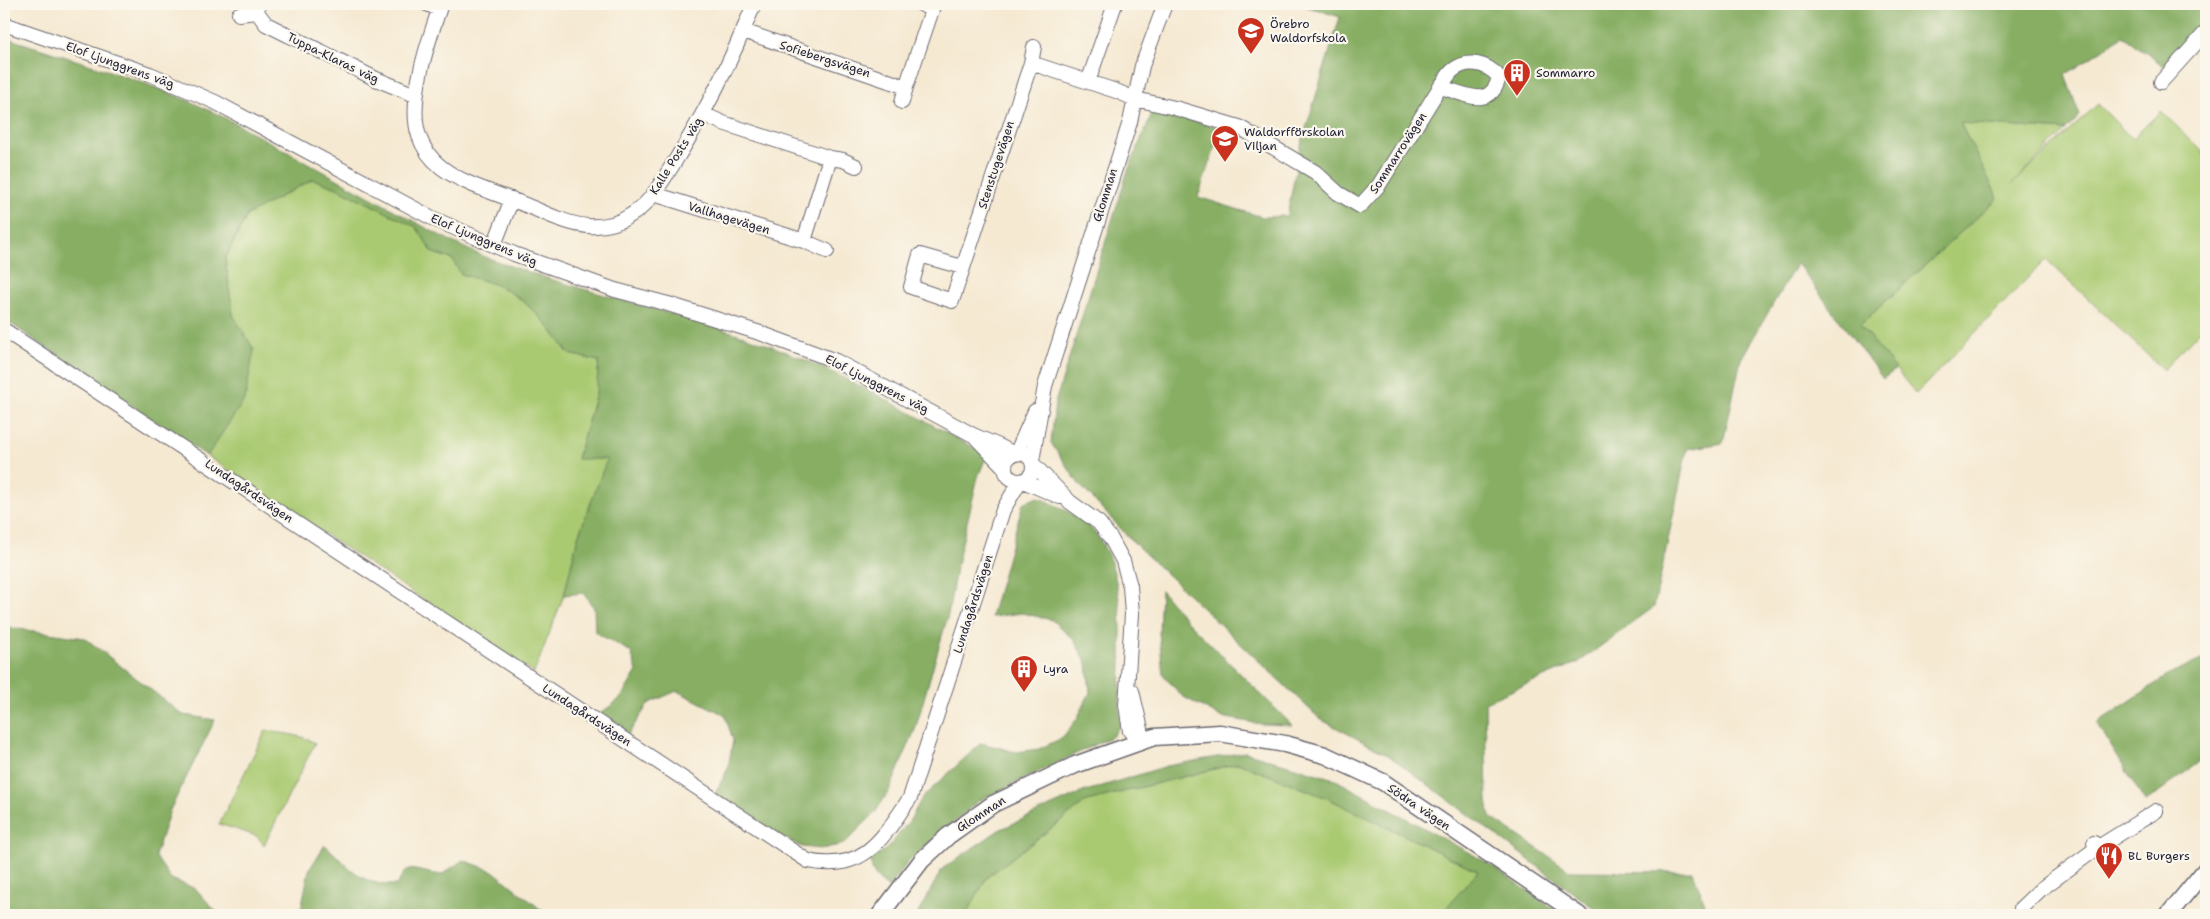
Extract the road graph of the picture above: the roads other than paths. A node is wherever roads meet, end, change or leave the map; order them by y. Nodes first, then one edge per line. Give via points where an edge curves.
1 (754, 4) edge
2 (1115, 4) edge
3 (1165, 4) edge
4 (436, 5) edge
5 (929, 6) edge
6 (257, 8) edge
7 (239, 14) dead end
8 (4, 24) edge
9 (744, 31) junction
10 (2206, 32) edge
11 (1034, 47) dead end
12 (1031, 63) junction
13 (1088, 82) junction
14 (2161, 82) dead end
15 (906, 87) junction
16 (1440, 87) dead end
17 (415, 95) junction
18 (1135, 100) junction
19 (902, 102) dead end
20 (703, 114) junction
21 (830, 158) junction
22 (856, 166) dead end
23 (654, 194) junction
24 (512, 199) junction
25 (804, 241) junction
26 (494, 245) junction
27 (828, 251) dead end
28 (962, 266) dead end
29 (4, 330) edge
30 (1045, 386) junction
31 (973, 435) junction
32 (1015, 454) junction
33 (1032, 463) junction
34 (1005, 469) junction
35 (1021, 481) junction
36 (1070, 502) junction
37 (1003, 510) junction
38 (1140, 743) junction
39 (2156, 811) dead end
40 (2206, 868) edge
41 (881, 915) edge
42 (1579, 915) edge
43 (2021, 915) edge
44 (2168, 915) edge

1 - 9 street, Kalle Posts väg
2 - 13 street
3 - 18 street, Glomman via 1142,66
4 - 17 street, Kalle Posts väg
5 - 15 street
6 - 7 street, Tuppa-Klaras väg
6 - 17 street, Tuppa-Klaras väg via 266,24
8 - 26 street, Elof Ljunggrens väg via 150,74 214,102 434,219
9 - 15 street, Sofiebergsvägen
9 - 20 street, Kalle Posts väg
10 - 14 street
11 - 12 street, Stenstugevägen
12 - 13 street
12 - 28 street, Stenstugevägen
13 - 18 street
15 - 19 street
16 - 18 street, Sommarrovägen via 1379,185 1360,206 1338,193 1315,172 1239,127
17 - 24 street, Kalle Posts väg via 419,137 429,156 464,181
18 - 30 street, Glomman
20 - 21 street via 744,131
20 - 23 street, Kalle Posts väg
21 - 22 street
21 - 25 street
23 - 24 street, Kalle Posts väg via 630,216 600,226 568,222
23 - 25 street, Vallhagevägen
24 - 26 street
25 - 27 street, Vallhagevägen
26 - 31 street, Elof Ljunggrens väg via 558,271 752,330 836,361
29 - 37 street, Lundagårdsvägen via 808,861 825,865 844,864 858,858 888,830 910,798
30 - 32 street, Glomman
30 - 33 street, Glomman
31 - 32 street, Elof Ljunggrens väg
31 - 34 street, Elof Ljunggrens väg
32 - 33 street via 1025,455
32 - 34 street via 1005,462
33 - 35 street via 1031,475
33 - 36 street
34 - 35 street via 1012,480
34 - 37 street, Lundagårdsvägen
35 - 36 street
35 - 37 street, Lundagårdsvägen
36 - 38 street via 1099,523 1123,561 1130,586 1132,614 1126,705 1130,730
38 - 41 main road, Glomman via 1075,765 993,804 948,836 922,860
38 - 42 main road, Södra vägen via 1154,745 1241,737 1325,755 1383,782
39 - 43 street via 2096,845 2041,889 2021,908
40 - 44 main road

